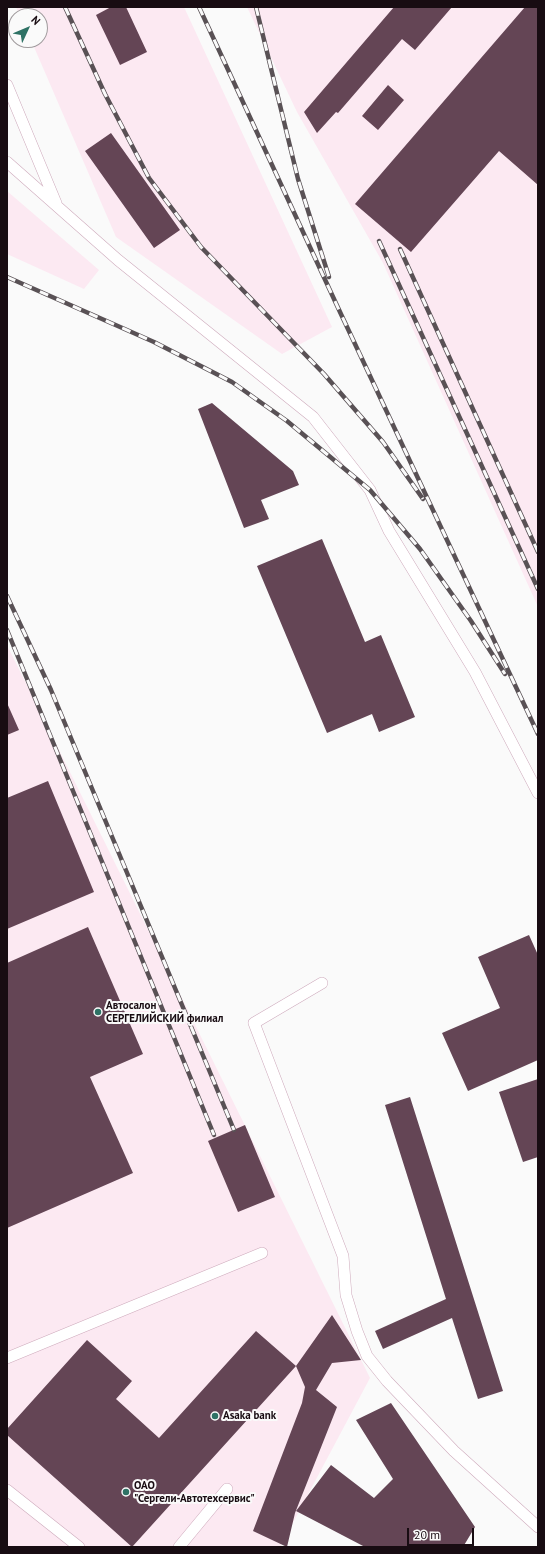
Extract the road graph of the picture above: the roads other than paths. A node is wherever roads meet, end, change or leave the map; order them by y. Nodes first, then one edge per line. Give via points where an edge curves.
1 (7, 85) edge
2 (7, 162) edge
3 (57, 206) junction
4 (538, 793) edge
5 (322, 983) dead end
6 (262, 1253) dead end
7 (7, 1358) edge
8 (226, 1489) dead end
9 (7, 1490) edge
10 (538, 1528) edge
11 (79, 1547) edge
12 (179, 1547) edge

1 - 3 lane
2 - 3 lane
3 - 4 lane via 118,260 313,417 370,490 389,531 475,672
5 - 10 lane via 254,1023 342,1256 346,1295 357,1331 367,1356 387,1381 454,1451
6 - 7 lane
8 - 12 lane
9 - 11 lane

